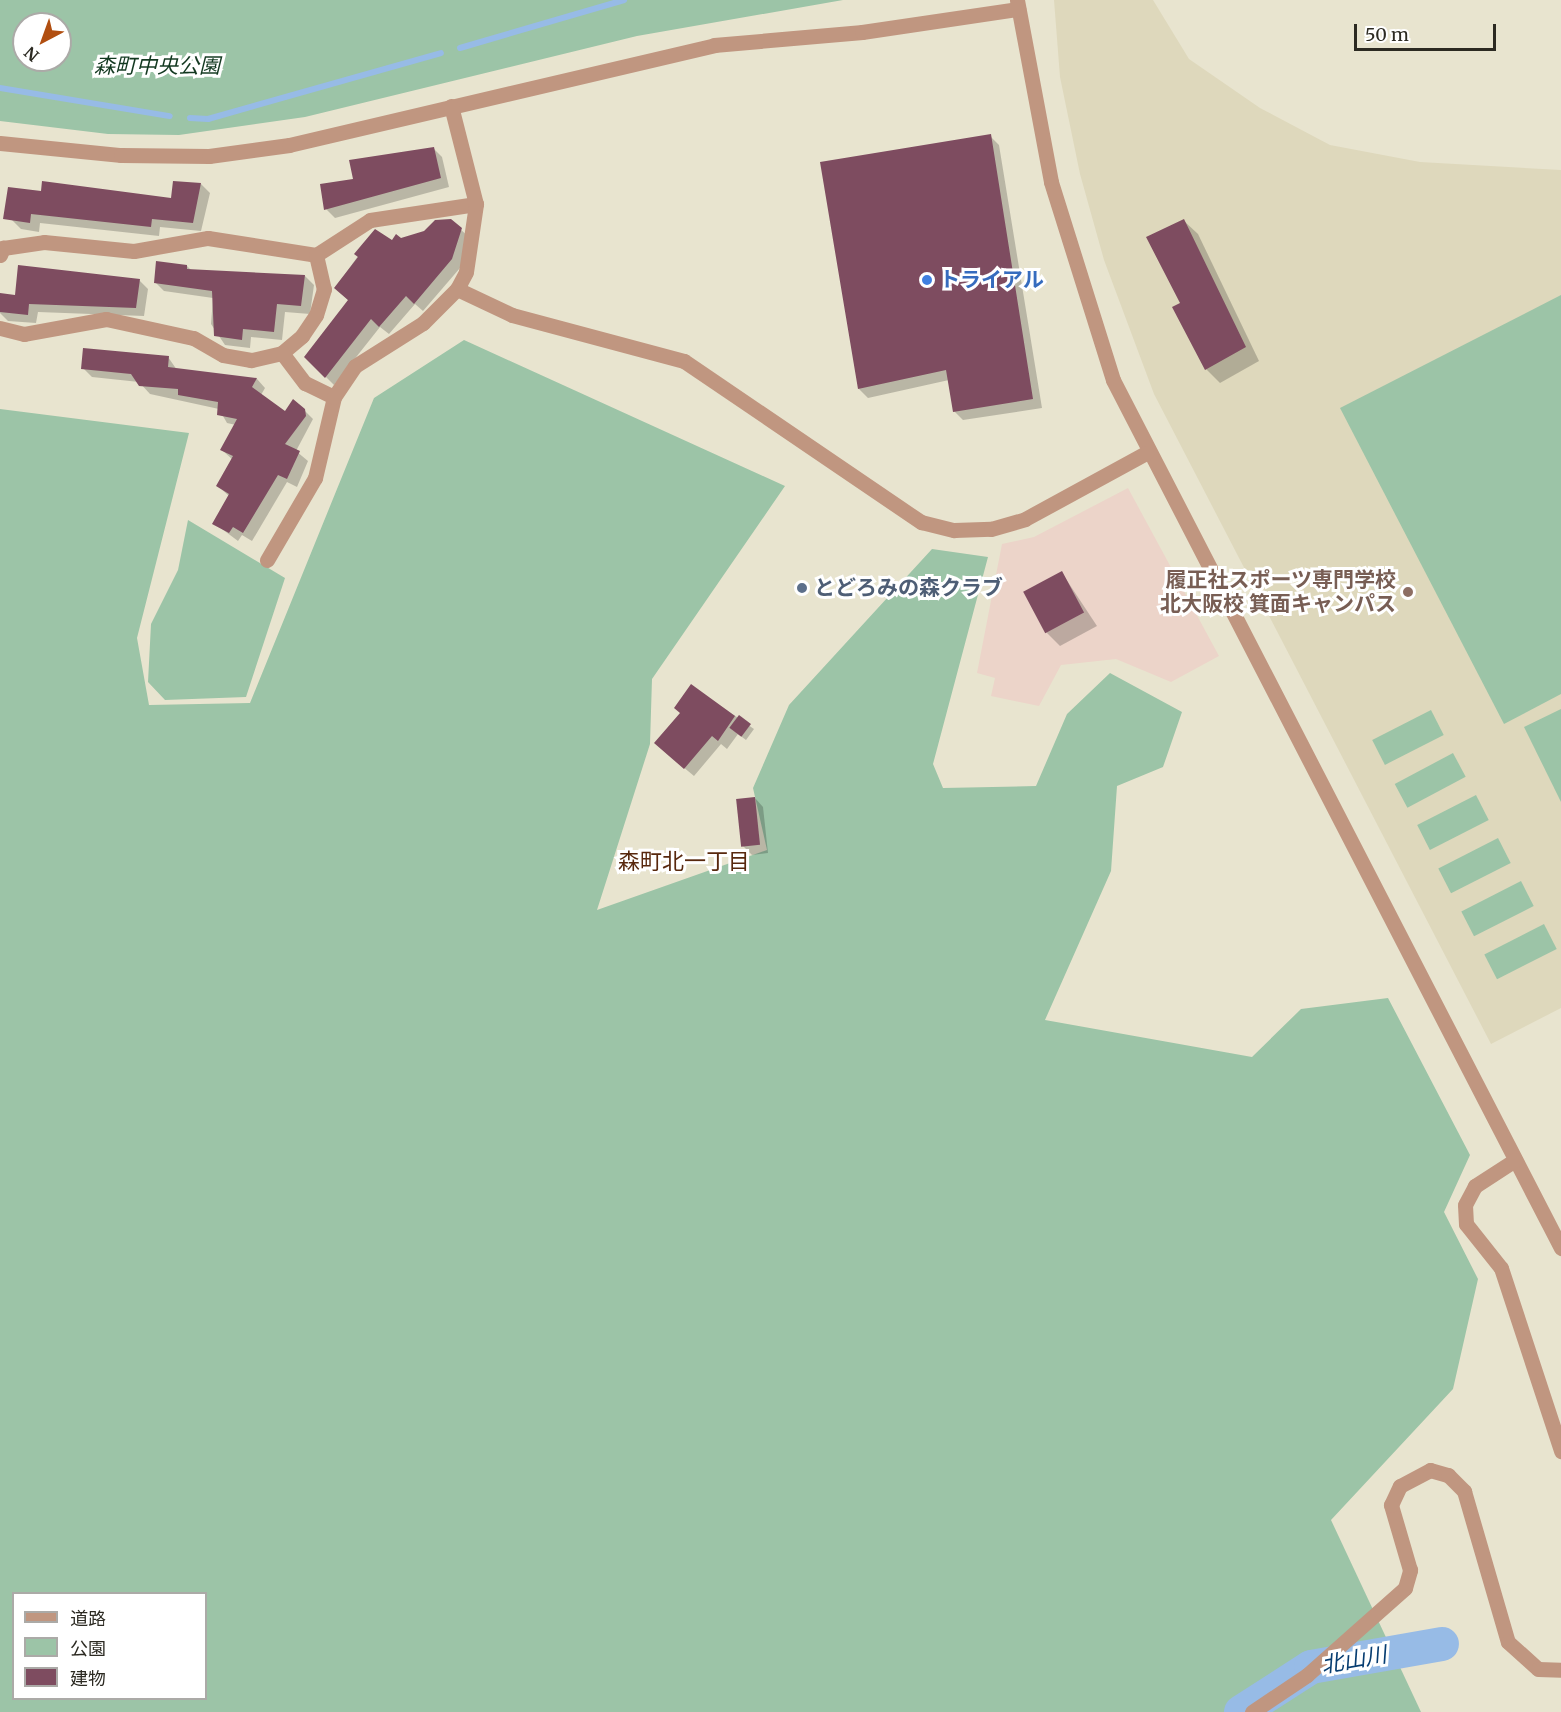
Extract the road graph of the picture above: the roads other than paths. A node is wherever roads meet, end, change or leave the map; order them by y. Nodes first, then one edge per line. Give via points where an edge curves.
1 (1017, 4) edge
2 (451, 106) junction
3 (0, 143) edge
4 (476, 204) junction
5 (1, 250) edge
6 (316, 255) junction
7 (458, 289) junction
8 (0, 328) edge
9 (282, 352) junction
10 (334, 397) junction
11 (1146, 453) junction
12 (267, 560) dead end
13 (1515, 1160) junction
14 (1561, 1248) edge
15 (1561, 1451) edge
16 (1561, 1670) edge
17 (1252, 1712) edge

1 - 2 street via 862,33 714,45
1 - 11 street via 1069,251 1109,370
2 - 3 street via 289,145 209,156 121,155
2 - 4 street
4 - 6 street via 370,220
4 - 7 street via 474,240
5 - 6 street via 44,242 134,251 208,238
6 - 9 street via 324,289 316,315
7 - 10 street via 423,323 355,366
7 - 11 street via 512,315 684,361 921,522 954,530 991,529 1025,519
8 - 9 street via 24,334 106,319 193,338 223,355 251,360
9 - 10 street via 305,383
10 - 12 street via 315,478
11 - 13 street
13 - 14 street
13 - 15 street via 1474,1186 1465,1205 1466,1224 1501,1268
16 - 17 street via 1538,1669 1508,1642 1464,1491 1448,1475 1430,1470 1400,1486 1391,1505 1410,1570 1405,1588 1306,1675

